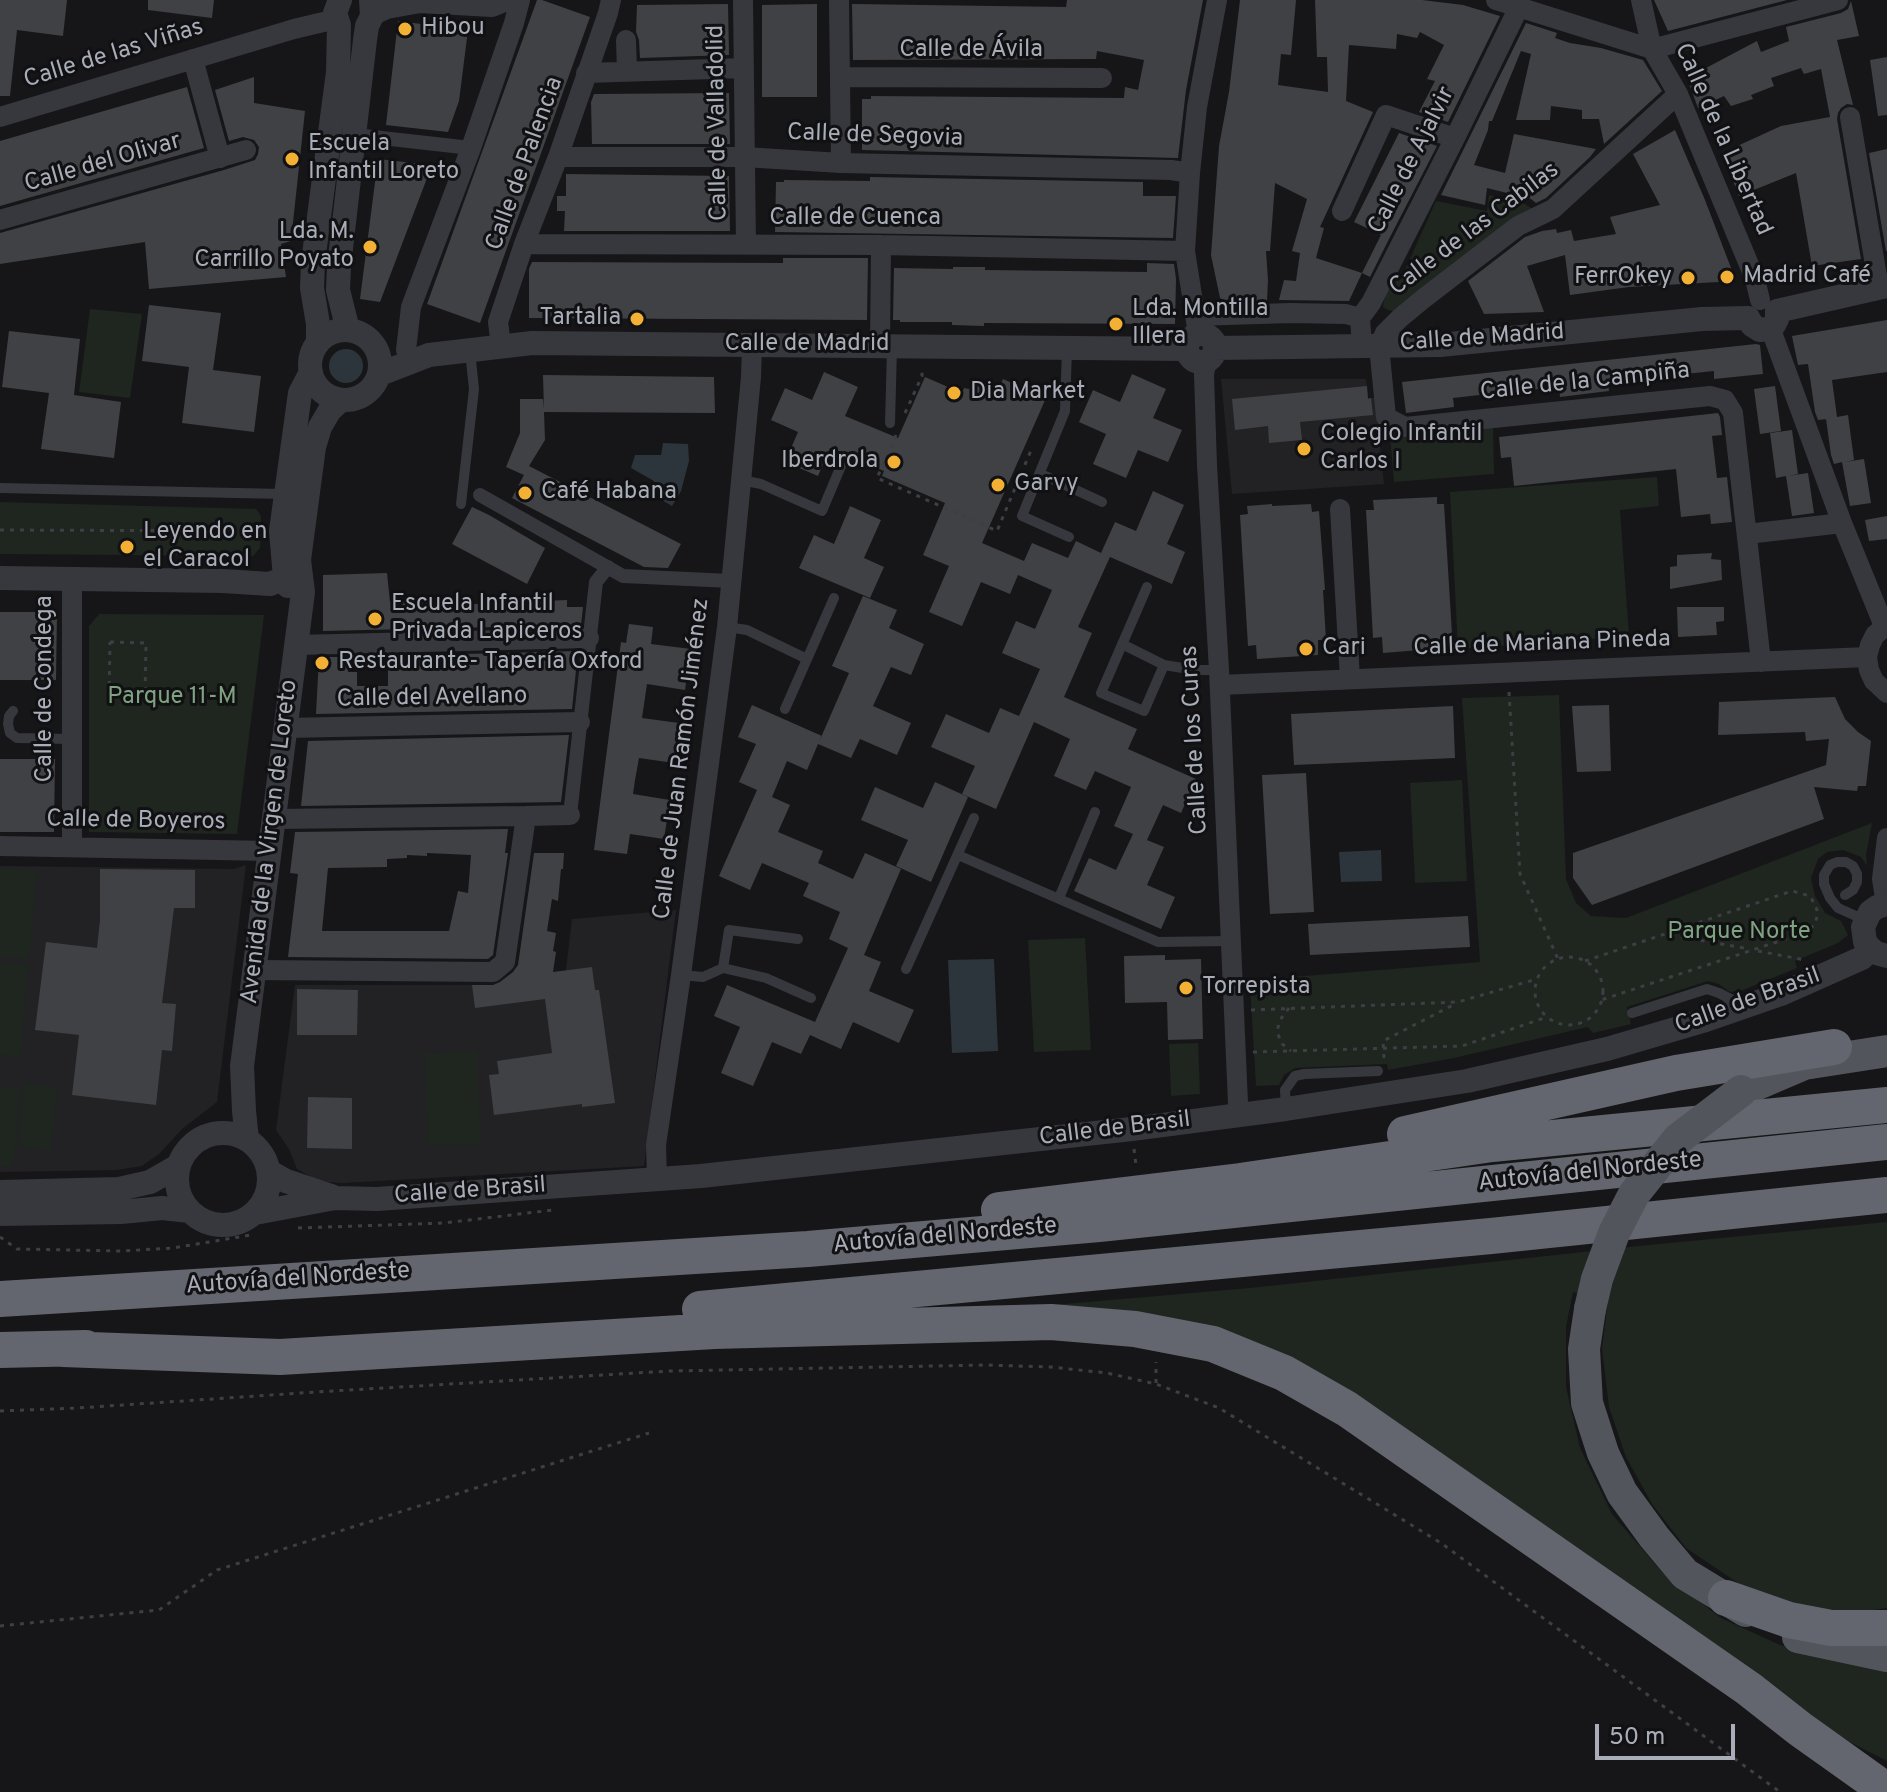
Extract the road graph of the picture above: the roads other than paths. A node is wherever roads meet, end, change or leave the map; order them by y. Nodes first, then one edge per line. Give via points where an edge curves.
1 (509, 0) edge
2 (520, 0) edge
3 (611, 0) edge
4 (743, 0) edge
5 (839, 0) edge
6 (1217, 0) edge
7 (1496, 0) edge
8 (1641, 0) edge
9 (1838, 0) edge
10 (415, 2) edge
11 (1520, 3) edge
12 (371, 8) edge
13 (338, 15) edge
14 (626, 40) dead end
15 (1652, 49) junction
16 (193, 59) junction
17 (744, 68) junction
18 (627, 71) junction
19 (586, 73) junction
20 (840, 77) junction
21 (1102, 78) dead end
22 (1678, 94) junction
23 (0, 117) edge
24 (1850, 117) dead end
25 (355, 135) junction
26 (1455, 138) junction
27 (471, 148) junction
28 (246, 150) dead end
29 (558, 157) junction
30 (744, 157) junction
31 (220, 158) junction
32 (841, 163) junction
33 (1190, 173) junction
34 (1342, 211) dead end
35 (0, 220) edge
36 (524, 244) junction
37 (746, 245) junction
38 (881, 245) junction
39 (1185, 251) junction
40 (1883, 287) edge
41 (1764, 314) junction
42 (1360, 318) junction
43 (348, 330) junction
44 (1200, 342) junction
45 (318, 343) junction
46 (752, 345) junction
47 (886, 345) junction
48 (501, 346) junction
49 (1370, 346) junction
50 (1067, 348) junction
51 (470, 350) junction
52 (417, 352) junction
53 (378, 362) junction
54 (311, 372) junction
55 (341, 400) junction
56 (890, 423) dead end
57 (841, 466) dead end
58 (1041, 474) junction
59 (741, 480) junction
60 (0, 488) edge
61 (286, 494) junction
62 (480, 495) dead end
63 (1102, 502) dead end
64 (461, 504) dead end
65 (1340, 509) dead end
66 (1842, 523) junction
67 (281, 531) junction
68 (1747, 534) junction
69 (1069, 537) dead end
70 (608, 567) junction
71 (292, 569) junction
72 (0, 578) edge
73 (72, 579) junction
74 (223, 581) junction
75 (731, 581) junction
76 (1147, 587) dead end
77 (834, 598) dead end
78 (1886, 626) edge
79 (727, 627) junction
80 (589, 638) junction
81 (1122, 644) junction
82 (295, 645) junction
83 (1867, 657) junction
84 (807, 659) junction
85 (1761, 662) junction
86 (1164, 665) junction
87 (1220, 678) junction
88 (1350, 679) junction
89 (1887, 693) edge
90 (785, 709) dead end
91 (13, 711) dead end
92 (580, 722) junction
93 (285, 728) junction
94 (73, 739) junction
95 (1095, 812) dead end
96 (570, 815) joint
97 (526, 816) junction
98 (974, 818) dead end
99 (275, 819) junction
100 (0, 846) edge
101 (72, 847) junction
102 (271, 851) junction
103 (1886, 851) edge
104 (958, 855) junction
105 (1845, 895) dead end
106 (1059, 898) junction
107 (1886, 904) edge
108 (1865, 920) junction
109 (798, 939) dead end
110 (1231, 941) junction
111 (1878, 952) edge
112 (723, 968) junction
113 (906, 969) dead end
114 (255, 970) junction
115 (681, 975) junction
116 (811, 998) dead end
117 (1745, 1006) junction
118 (1632, 1013) dead end
119 (1834, 1047) dead end
120 (1887, 1051) edge
121 (242, 1066) junction
122 (1381, 1066) road end
123 (1887, 1105) edge
124 (1286, 1109) junction
125 (1240, 1115) junction
126 (214, 1133) junction
127 (247, 1139) junction
128 (1887, 1142) edge
129 (178, 1166) junction
130 (270, 1172) junction
131 (657, 1179) junction
132 (0, 1192) edge
133 (1887, 1195) edge
134 (1096, 1197) junction
135 (335, 1198) junction
136 (190, 1211) junction
137 (255, 1213) junction
138 (0, 1214) edge
139 (660, 1256) junction
140 (0, 1299) edge
141 (63, 1349) junction
142 (0, 1350) edge
143 (1726, 1598) junction
144 (1887, 1628) edge
145 (1887, 1656) edge
146 (1800, 1729) junction
147 (1887, 1772) edge
148 (1887, 1791) edge

1 - 10 street via 492,7
2 - 27 street
3 - 19 street, Calle de Palencia
4 - 17 street, Calle de Valladolid
5 - 20 street
6 - 33 street, Calle de los Curas
7 - 11 street
8 - 15 street, Calle de la Libertad
9 - 15 street
10 - 12 street
11 - 15 street
11 - 26 street, Calle de Ajalvir
12 - 13 street via 360,30 353,32 345,30
12 - 25 street
13 - 16 street, Calle de las Viñas
13 - 45 street via 338,72 313,262
14 - 18 street
15 - 22 street, Calle de la Libertad
16 - 23 street, Calle de las Viñas
16 - 31 street, Calle del Olivar
17 - 18 street
17 - 30 street, Calle de Valladolid
18 - 19 street
19 - 29 street, Calle de Palencia
20 - 21 street, Calle de Ávila
20 - 32 street
22 - 41 street, Calle de la Libertad via 1755,279
22 - 49 street, Calle de las Cabilas via 1553,209 1518,226
24 - 40 street
25 - 27 street
25 - 43 street via 338,290
26 - 34 street via 1386,115
26 - 42 street, Calle de Ajalvir
27 - 52 street via 411,307 407,327
28 - 31 street, Calle del Olivar
29 - 30 street, Calle de Segovia
29 - 36 street, Calle de Palencia
30 - 32 street, Calle de Segovia
30 - 37 street, Calle de Valladolid
31 - 35 street, Calle del Olivar
32 - 33 street, Calle de Segovia
33 - 39 street, Calle de los Curas
36 - 37 street, Calle de Cuenca
36 - 48 street, Calle de Palencia via 498,322
37 - 38 street, Calle de Cuenca
38 - 39 street, Calle de Cuenca
38 - 47 street
39 - 44 street, Calle de los Curas
40 - 41 street, Calle de Madrid
41 - 49 street, Calle de Madrid via 1440,345
41 - 66 street, Calle de la Libertad
42 - 44 street, Calle de Madrid via 1291,313
42 - 49 street
43 - 45 street
43 - 53 street via 370,340
44 - 49 street, Calle de Madrid
44 - 50 street, Calle de Madrid
44 - 87 street, Calle de los Curas
45 - 54 street
46 - 47 street, Calle de Madrid
46 - 48 street, Calle de Madrid
46 - 59 street, Calle de Juan Ramón Jiménez
47 - 50 street, Calle de Madrid
47 - 56 lane
48 - 51 street, Calle de Madrid
49 - 68 street, Calle de la Campiña via 1386,417 1405,427 1710,396 1725,400 1733,413
50 - 58 lane via 1065,411
51 - 52 street, Calle de Madrid
51 - 64 lane via 474,389
52 - 53 street, Calle de Madrid
53 - 55 street via 374,385 365,395
54 - 55 street via 321,390
54 - 61 street, Avenida de la Virgen de Loreto via 300,393
55 - 71 street, Avenida de la Virgen de Loreto via 320,427 314,447
57 - 59 lane via 822,511
58 - 63 lane
58 - 69 lane via 1022,516
59 - 75 street, Calle de Juan Ramón Jiménez
60 - 61 lane
61 - 67 street, Avenida de la Virgen de Loreto
62 - 70 street
65 - 88 street
66 - 68 street
66 - 78 street, Calle de la Libertad
67 - 71 street, Avenida de la Virgen de Loreto
67 - 74 street via 273,559 259,571
68 - 85 street, Calle de la Campiña
70 - 75 street via 623,576
70 - 80 street via 596,582
71 - 74 street via 270,584
71 - 82 street, Avenida de la Virgen de Loreto via 299,618
72 - 73 street
73 - 74 street
73 - 94 street, Calle de Condega
75 - 79 street, Calle de Juan Ramón Jiménez
76 - 81 lane
77 - 84 lane
78 - 83 street via 1875,635
79 - 84 lane via 747,630
79 - 115 street, Calle de Juan Ramón Jiménez
80 - 82 street
80 - 92 street
81 - 86 lane
81 - 86 lane via 1101,693 1144,711
82 - 93 street, Avenida de la Virgen de Loreto
83 - 85 street, Calle de Mariana Pineda
83 - 89 street via 1874,681
84 - 90 lane
85 - 88 street, Calle de Mariana Pineda
86 - 87 lane
87 - 88 street, Calle de Mariana Pineda
87 - 110 street, Calle de los Curas
91 - 94 lane via 8,724 17,738
92 - 93 street, Calle del Avellano
92 - 96 street
93 - 99 street, Avenida de la Virgen de Loreto
94 - 101 street, Calle de Condega
95 - 106 lane
96 - 97 street
97 - 99 street
97 - 114 street via 505,962 493,972
98 - 104 lane
99 - 102 street, Avenida de la Virgen de Loreto
100 - 101 street, Calle de Boyeros
101 - 102 street, Calle de Boyeros
102 - 114 street, Avenida de la Virgen de Loreto
103 - 107 street
104 - 106 lane
104 - 113 lane
105 - 108 lane via 1853,890 1857,874 1853,866 1837,862 1824,875 1830,898 1838,908
106 - 110 lane via 1158,942
107 - 108 street
108 - 111 street via 1863,935
109 - 112 lane via 729,930
110 - 125 street, Calle de los Curas
111 - 117 street, Calle de Brasil
112 - 115 lane via 703,977
112 - 116 lane via 766,978
114 - 121 street, Avenida de la Virgen de Loreto
115 - 131 street, Calle de Juan Ramón Jiménez via 656,1145
117 - 118 lane via 1707,989
117 - 124 street, Calle de Brasil via 1607,1049 1467,1081
119 - 134 highway via 1676,1073
120 - 143 main road, bridge via 1804,1064 1741,1091 1678,1139 1634,1194 1597,1279 1584,1349 1587,1403 1603,1453 1622,1493 1685,1574
121 - 126 street, Avenida de la Virgen de Loreto
121 - 127 street, Avenida de la Virgen de Loreto
122 - 124 lane via 1295,1076 1285,1090
123 - 134 highway via 1492,1144
124 - 125 street, Calle de Brasil
125 - 131 street, Calle de Brasil
126 - 127 street
126 - 129 street via 192,1144
127 - 130 street via 258,1147
128 - 139 highway, Autovía del Nordeste via 1099,1224
129 - 132 street via 150,1182 119,1189
129 - 136 street via 181,1198
130 - 135 street
130 - 137 street via 265,1201
131 - 135 street, Calle de Brasil
133 - 141 highway, Autovía del Nordeste via 724,1307
134 - 139 highway
135 - 137 street
136 - 137 street via 201,1220 229,1225
136 - 138 street
139 - 140 highway, Autovía del Nordeste
141 - 142 highway, Autovía del Nordeste
141 - 146 highway via 280,1357 714,1331 1051,1322 1135,1329 1213,1344 1284,1373 1347,1409
143 - 144 highway via 1831,1628
143 - 145 main road via 1798,1637
146 - 147 highway
146 - 148 highway

